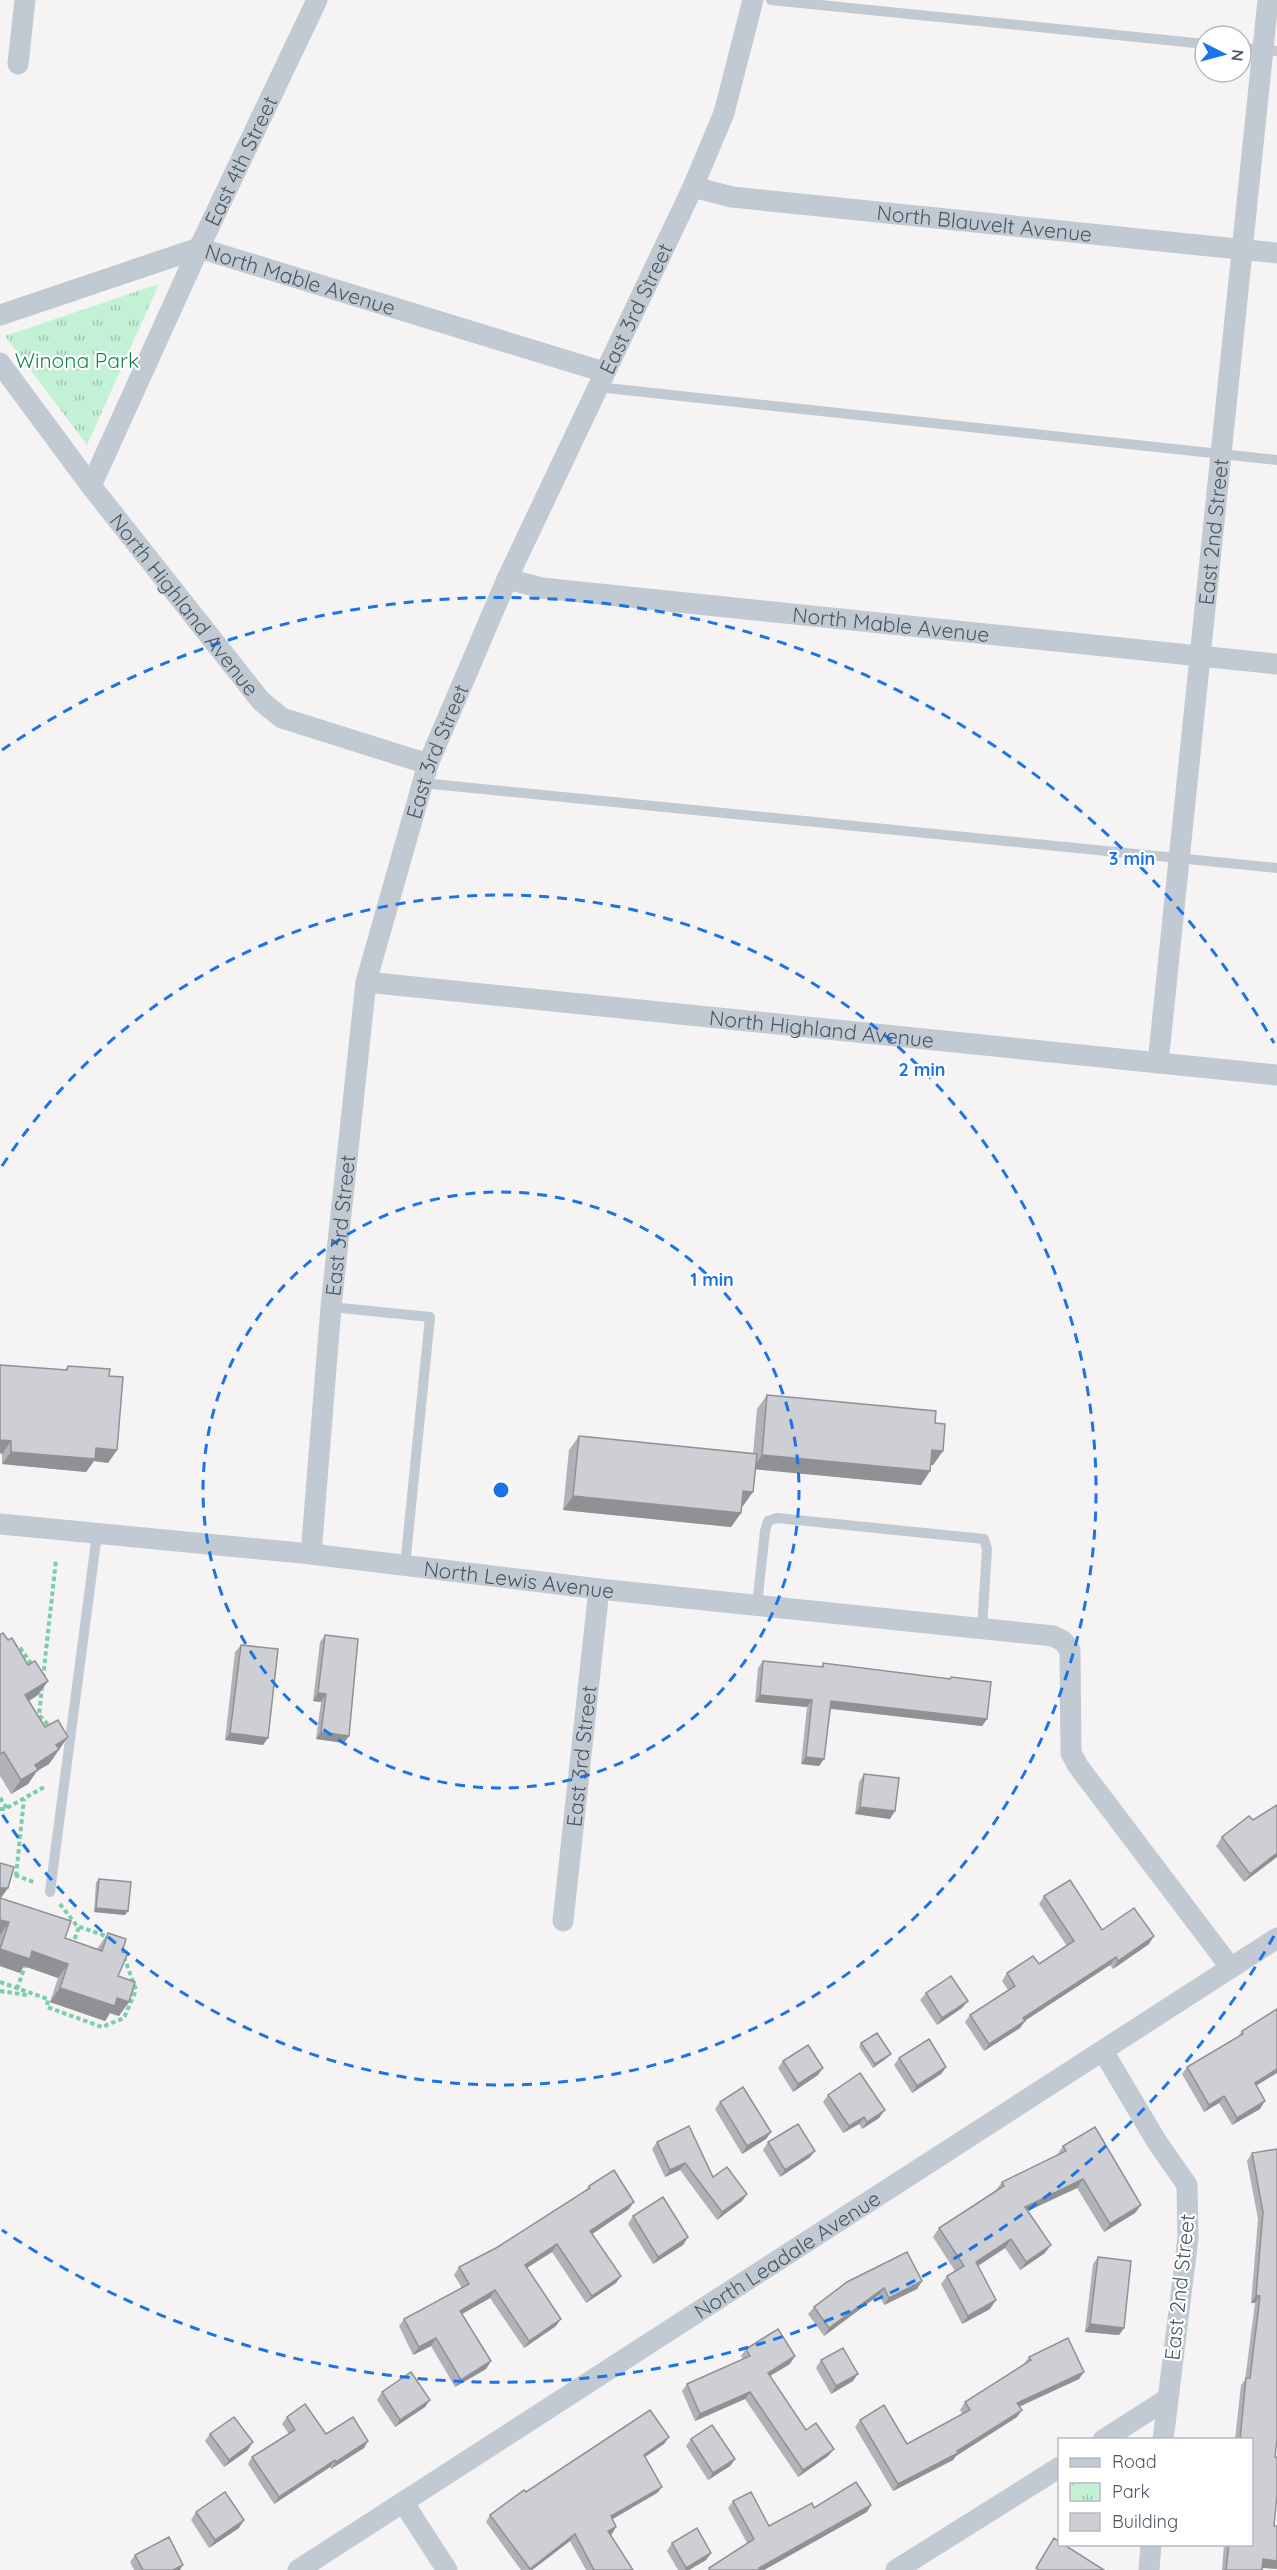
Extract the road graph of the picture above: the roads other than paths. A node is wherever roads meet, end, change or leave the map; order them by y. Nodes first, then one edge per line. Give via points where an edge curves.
1 (25, 0) edge
2 (317, 0) edge
3 (753, 0) edge
4 (771, 0) edge
5 (1268, 0) edge
6 (1193, 43) edge
7 (1253, 49) edge
8 (1270, 51) edge
9 (18, 64) dead end
10 (693, 187) junction
11 (199, 248) junction
12 (1243, 250) junction
13 (1277, 253) edge
14 (0, 315) edge
15 (0, 363) edge
16 (601, 380) junction
17 (1221, 454) junction
18 (1277, 460) edge
19 (91, 486) junction
20 (507, 579) junction
21 (1200, 657) junction
22 (1277, 664) edge
23 (425, 774) junction
24 (1179, 858) junction
25 (1277, 868) edge
26 (366, 982) junction
27 (1158, 1063) junction
28 (1277, 1075) edge
29 (331, 1307) junction
30 (0, 1524) edge
31 (97, 1534) junction
32 (311, 1554) junction
33 (405, 1566) junction
34 (599, 1589) junction
35 (757, 1605) junction
36 (982, 1628) junction
37 (50, 1890) road end
38 (563, 1921) dead end
39 (1277, 1938) edge
40 (1231, 1968) junction
41 (1103, 2051) junction
42 (1167, 2399) junction
43 (1105, 2438) edge
44 (1163, 2438) edge
45 (1058, 2468) edge
46 (403, 2502) junction
47 (1152, 2546) edge
48 (298, 2570) edge
49 (447, 2570) edge
50 (896, 2570) edge
51 (1149, 2570) edge

1 - 9 street
2 - 11 street, East 4th Street
3 - 10 street, East 3rd Street via 724,113
4 - 6 lane
5 - 8 street, East 2nd Street
7 - 8 lane
8 - 12 street, East 2nd Street
10 - 12 street, North Blauvelt Avenue via 732,197
10 - 16 street, East 3rd Street
11 - 14 street, North Mable Avenue
11 - 16 street, North Mable Avenue
11 - 19 street, East 4th Street
12 - 13 street, North Blauvelt Avenue
12 - 17 street, East 2nd Street
15 - 19 street, North Highland Avenue
16 - 17 lane
16 - 20 street, East 3rd Street
17 - 18 lane
17 - 21 street, East 2nd Street
19 - 23 street, North Highland Avenue via 261,701 282,718
20 - 21 street, North Mable Avenue via 554,589
20 - 23 street, East 3rd Street
21 - 22 street, North Mable Avenue
21 - 24 street, East 2nd Street
23 - 24 lane
23 - 26 street, East 3rd Street
24 - 25 lane
24 - 27 street, East 2nd Street
26 - 27 street, North Highland Avenue
26 - 29 street, East 3rd Street
27 - 28 street, North Highland Avenue
29 - 32 street, East 3rd Street
29 - 33 lane via 430,1317
30 - 31 street, North Lewis Avenue
31 - 32 street, North Lewis Avenue
31 - 37 lane
32 - 33 street, North Lewis Avenue
33 - 34 street, North Lewis Avenue
34 - 35 street, North Lewis Avenue
34 - 38 street, East 3rd Street
35 - 36 street, North Lewis Avenue
35 - 36 lane via 765,1531 768,1521 777,1518 984,1539 987,1549
36 - 40 street, North Lewis Avenue via 1040,1633 1063,1641 1070,1650 1071,1753
39 - 40 street, North Leadale Avenue
40 - 41 street, North Leadale Avenue
41 - 42 street, East 2nd Street via 1187,2185 1188,2238
41 - 46 street, North Leadale Avenue
42 - 43 street
42 - 44 street, East 2nd Street
45 - 50 street
46 - 48 street, North Leadale Avenue
46 - 49 street
47 - 51 street

